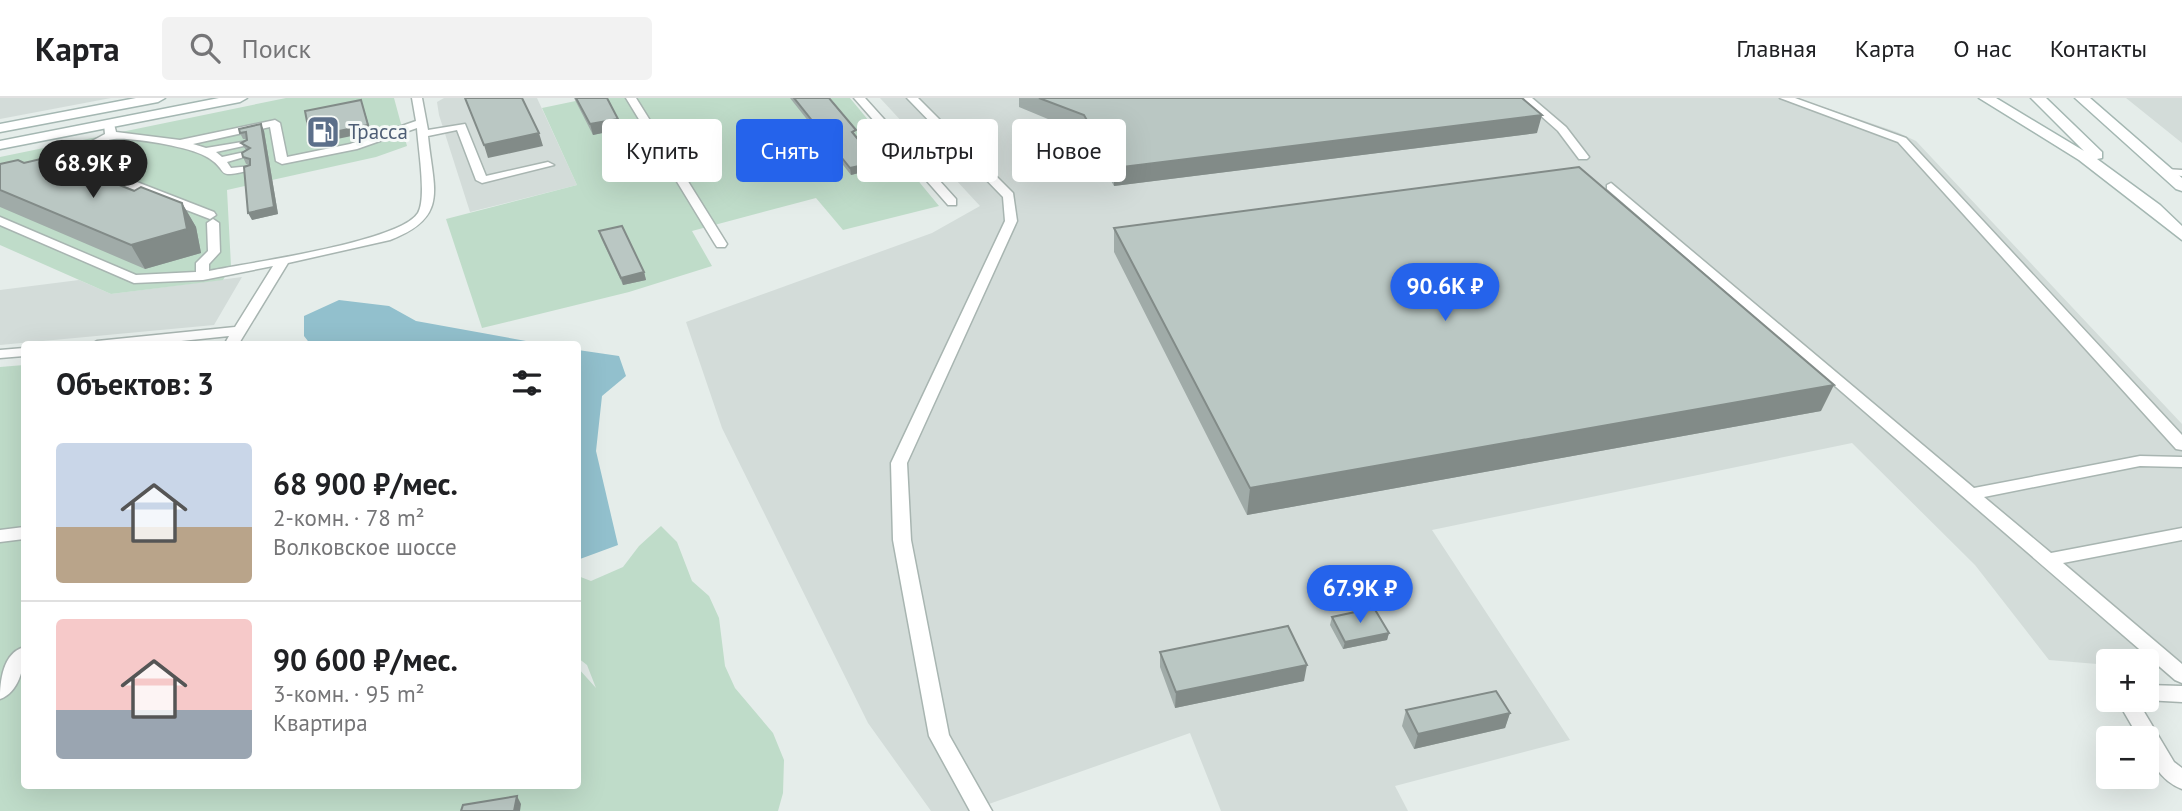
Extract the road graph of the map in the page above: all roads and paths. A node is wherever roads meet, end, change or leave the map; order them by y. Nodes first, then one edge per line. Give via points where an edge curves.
1 (158, 98) edge
2 (240, 98) edge
3 (631, 98) edge
4 (859, 98) edge
5 (912, 98) edge
6 (1526, 98) edge
7 (1785, 98) edge
8 (1986, 98) edge
9 (2038, 98) edge
10 (2082, 98) edge
11 (418, 99) edge
12 (456, 112) dead end
13 (461, 126) junction
14 (0, 128) edge
15 (422, 129) junction
16 (110, 130) junction
17 (180, 143) junction
18 (0, 145) edge
19 (207, 151) junction
20 (1583, 157) dead end
21 (66, 159) junction
22 (222, 160) junction
23 (282, 161) junction
24 (48, 164) edge
25 (269, 164) edge
26 (548, 165) dead end
27 (247, 169) edge
28 (2165, 172) junction
29 (2182, 173) edge
30 (2182, 186) edge
31 (1611, 187) dead end
32 (952, 202) dead end
33 (2164, 218) junction
34 (0, 220) edge
35 (2182, 235) edge
36 (721, 244) dead end
37 (283, 260) junction
38 (202, 276) junction
39 (240, 331) junction
40 (138, 341) edge
41 (234, 341) edge
42 (21, 352) edge
43 (0, 354) edge
44 (2182, 445) edge
45 (2182, 462) edge
46 (1970, 494) junction
47 (21, 533) edge
48 (2182, 534) edge
49 (0, 536) edge
50 (2047, 560) junction
51 (21, 659) edge
52 (2182, 675) edge
53 (0, 691) edge
54 (2159, 693) edge
55 (2182, 694) edge
56 (2134, 712) edge
57 (2182, 780) edge
58 (981, 811) edge

1 - 14 main road
2 - 16 main road
3 - 36 lane
4 - 32 lane
5 - 58 lane via 1009,196 1011,221 899,464 902,540 939,736
6 - 20 lane via 1562,129
7 - 44 lane via 1902,140
8 - 33 main road via 2084,157
9 - 33 main road
10 - 28 main road
11 - 15 lane
12 - 13 lane
13 - 15 lane
13 - 26 lane via 482,180
15 - 23 lane
15 - 37 lane via 428,203 424,215 411,226 385,236
16 - 17 lane
16 - 18 main road
16 - 21 lane
17 - 19 lane
17 - 23 lane via 275,123 272,143
19 - 22 lane
19 - 22 lane via 244,149
21 - 24 lane
21 - 38 lane via 211,219 214,252 202,263
22 - 27 lane via 228,173
23 - 25 lane
28 - 29 lane
28 - 30 main road
31 - 46 lane
33 - 35 main road
34 - 38 lane via 134,279
37 - 38 lane
37 - 39 lane
39 - 40 lane
39 - 41 lane
42 - 43 lane
45 - 46 lane via 2140,461
46 - 50 lane
47 - 49 lane
48 - 50 lane
50 - 52 lane
51 - 53 lane
54 - 55 lane
56 - 57 lane via 2167,768

